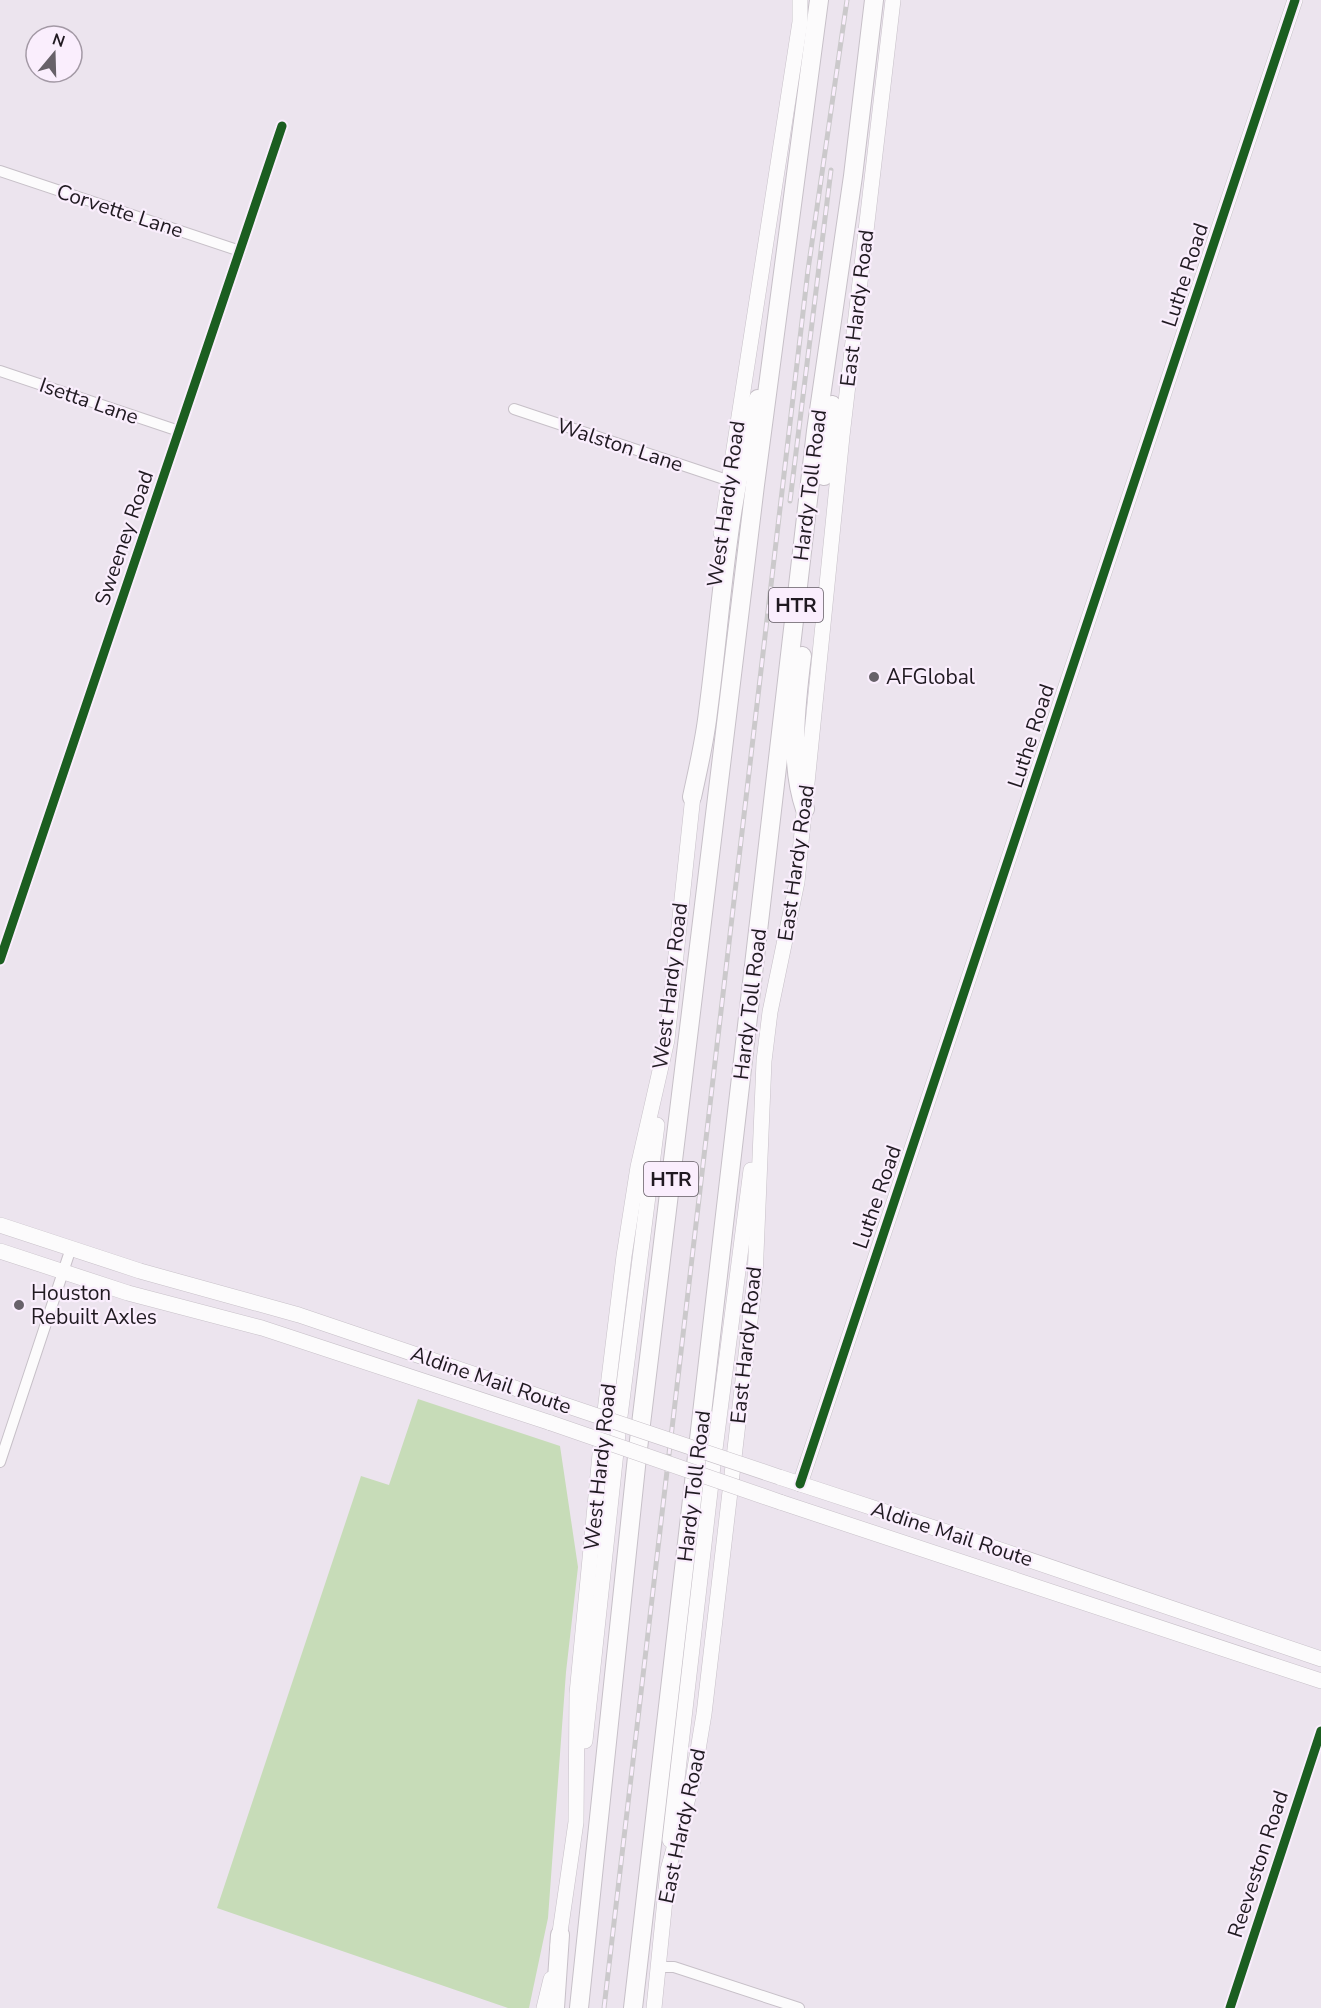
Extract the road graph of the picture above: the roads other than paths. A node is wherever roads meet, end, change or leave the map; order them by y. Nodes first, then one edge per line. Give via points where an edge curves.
1 (800, 0) edge
2 (819, 0) edge
3 (874, 0) edge
4 (893, 0) edge
5 (1295, 0) edge
6 (282, 126) dead end
7 (0, 171) edge
8 (853, 176) junction
9 (240, 251) junction
10 (773, 352) junction
11 (0, 371) edge
12 (514, 409) dead end
13 (179, 431) junction
14 (727, 480) junction
15 (692, 797) junction
16 (805, 809) junction
17 (0, 960) edge
18 (667, 1040) junction
19 (764, 1061) junction
20 (0, 1225) edge
21 (71, 1248) junction
22 (0, 1251) edge
23 (63, 1274) junction
24 (222, 1292) junction
25 (217, 1316) junction
26 (409, 1352) junction
27 (405, 1376) junction
28 (619, 1424) junction
29 (617, 1446) junction
30 (714, 1456) junction
31 (0, 1462) edge
32 (712, 1479) junction
33 (801, 1484) junction
34 (968, 1539) junction
35 (961, 1562) junction
36 (1132, 1595) junction
37 (1125, 1615) junction
38 (1321, 1659) edge
39 (1321, 1681) edge
40 (1321, 1731) edge
41 (576, 1822) junction
42 (668, 1870) junction
43 (560, 1935) junction
44 (659, 1967) junction
45 (544, 2008) edge
46 (555, 2008) edge
47 (579, 2008) edge
48 (633, 2008) edge
49 (654, 2008) edge
50 (799, 2008) edge
51 (1230, 2008) edge

1 - 14 main road, West Hardy Road via 777,176
2 - 10 highway, HTR
3 - 8 highway, Hardy Toll Road / HTR
4 - 16 main road, East Hardy Road via 843,425
5 - 33 main road, Luthe Road
6 - 9 street, Sweeney Road
7 - 9 street, Corvette Lane
8 - 16 highway via 834,387 801,663 796,739 798,790
8 - 48 highway, Hardy Toll Road / HTR via 816,431
9 - 13 street, Sweeney Road
10 - 15 highway via 747,432 724,567 708,714
10 - 47 highway, HTR via 637,1457
11 - 13 street, Isetta Lane
12 - 14 street, Walston Lane
13 - 17 street, Sweeney Road
14 - 15 main road, West Hardy Road
15 - 18 main road, West Hardy Road
16 - 19 main road, East Hardy Road via 797,882
18 - 28 main road
18 - 41 main road, West Hardy Road via 638,1167 603,1432 577,1694
19 - 30 main road
19 - 42 main road, East Hardy Road via 755,1278 704,1714 693,1780
20 - 21 main road, Aldine Mail Route
21 - 23 street
21 - 24 main road, Aldine Mail Route
22 - 23 main road, Aldine Mail Route
23 - 25 main road, Aldine Mail Route
23 - 31 street
24 - 25 main road
24 - 26 main road, Aldine Mail Route
25 - 27 main road, Aldine Mail Route
26 - 27 main road
26 - 28 main road, Aldine Mail Route, bridge
27 - 29 main road, Aldine Mail Route, bridge
28 - 29 main road
28 - 30 main road, Aldine Mail Route, bridge
29 - 32 main road, Aldine Mail Route, bridge
29 - 41 main road
30 - 32 main road
30 - 33 main road, Aldine Mail Route, bridge
32 - 35 main road, Aldine Mail Route, bridge
32 - 42 main road
33 - 34 main road, Aldine Mail Route
34 - 35 main road
34 - 36 main road, Aldine Mail Route
35 - 37 main road, Aldine Mail Route
36 - 37 main road
36 - 38 main road, Aldine Mail Route
37 - 39 main road, Aldine Mail Route
40 - 51 street, Reeveston Road
41 - 43 main road, West Hardy Road
42 - 44 main road, East Hardy Road
43 - 45 main road, West Hardy Road
43 - 46 highway
44 - 49 main road, East Hardy Road
44 - 50 street via 674,1967

